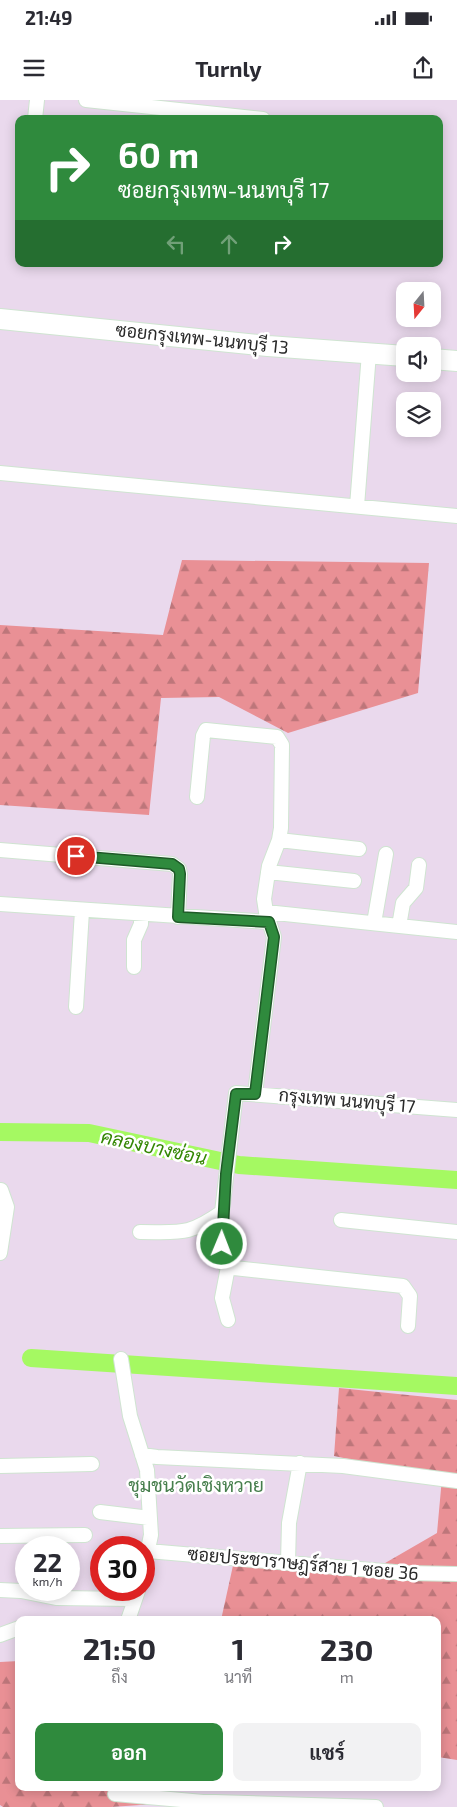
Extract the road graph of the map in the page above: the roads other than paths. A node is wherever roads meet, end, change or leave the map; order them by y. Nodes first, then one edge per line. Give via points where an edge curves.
1 (37, 100) edge
2 (86, 100) edge
3 (142, 112) edge
4 (35, 115) edge
5 (194, 115) edge
6 (0, 319) edge
7 (369, 353) junction
8 (396, 355) edge
9 (441, 360) edge
10 (457, 361) edge
11 (0, 474) edge
12 (358, 506) junction
13 (457, 516) edge
14 (198, 797) dead end
15 (279, 840) junction
16 (359, 849) dead end
17 (0, 850) edge
18 (386, 854) dead end
19 (419, 864) dead end
20 (268, 872) junction
21 (354, 881) dead end
22 (0, 904) edge
23 (82, 911) junction
24 (141, 915) junction
25 (178, 917) junction
26 (267, 917) junction
27 (374, 923) junction
28 (399, 926) junction
29 (457, 932) edge
30 (134, 967) dead end
31 (76, 1007) dead end
32 (255, 1094) junction
33 (457, 1110) edge
34 (1, 1190) edge
35 (222, 1212) junction
36 (341, 1220) dead end
37 (140, 1232) dead end
38 (457, 1232) edge
39 (0, 1253) edge
40 (228, 1267) junction
41 (228, 1320) dead end
42 (408, 1326) dead end
43 (121, 1362) dead end
44 (142, 1455) junction
45 (300, 1463) junction
46 (92, 1464) dead end
47 (0, 1466) edge
48 (457, 1481) edge
49 (100, 1512) dead end
50 (150, 1518) junction
51 (85, 1535) dead end
52 (0, 1536) edge
53 (149, 1536) edge
54 (155, 1552) edge
55 (288, 1563) junction
56 (457, 1574) edge
57 (0, 1590) edge
58 (90, 1596) edge
59 (134, 1601) edge
60 (129, 1616) edge
61 (15, 1629) edge
62 (0, 1635) edge
63 (115, 1794) dead end
64 (203, 1805) edge
65 (376, 1807) edge

1 - 4 street
2 - 3 street
3 - 5 street
6 - 7 street, ซอยกรุงเทพ-นนทบุรี 13
7 - 8 street, ซอยกรุงเทพ-นนทบุรี 13
7 - 12 street
9 - 10 street
11 - 12 street
12 - 13 street
14 - 15 street via 206,730 277,737 282,745
15 - 16 street
15 - 20 street
17 - 25 street via 172,864 180,874
18 - 27 street
19 - 28 street via 416,888 404,903
20 - 21 street
20 - 26 street via 264,899
22 - 23 street
23 - 24 street
23 - 31 street
24 - 25 street
24 - 30 street via 134,940
25 - 26 street
26 - 27 street
26 - 32 street via 274,937
27 - 28 street
28 - 29 street
32 - 33 street, กรุงเทพ นนทบุรี 17
32 - 35 street, กรุงเทพ นนทบุรี 17 via 236,1094
34 - 39 street via 7,1207
35 - 37 street via 201,1227 187,1232
35 - 40 street via 221,1259
36 - 38 street
40 - 41 street via 222,1298
40 - 42 street via 403,1286 410,1296
43 - 44 street via 130,1416
44 - 45 street
44 - 50 street via 147,1470
45 - 48 street
45 - 55 street via 289,1523
46 - 47 street
49 - 50 street
50 - 53 street
51 - 52 street
54 - 55 street, ซอยประชาราษฎร์สาย 1 ซอย 36
55 - 56 street, ซอยประชาราษฎร์สาย 1 ซอย 36 via 407,1574
57 - 58 street via 56,1598
59 - 60 street
61 - 62 street
63 - 64 street
64 - 65 street

